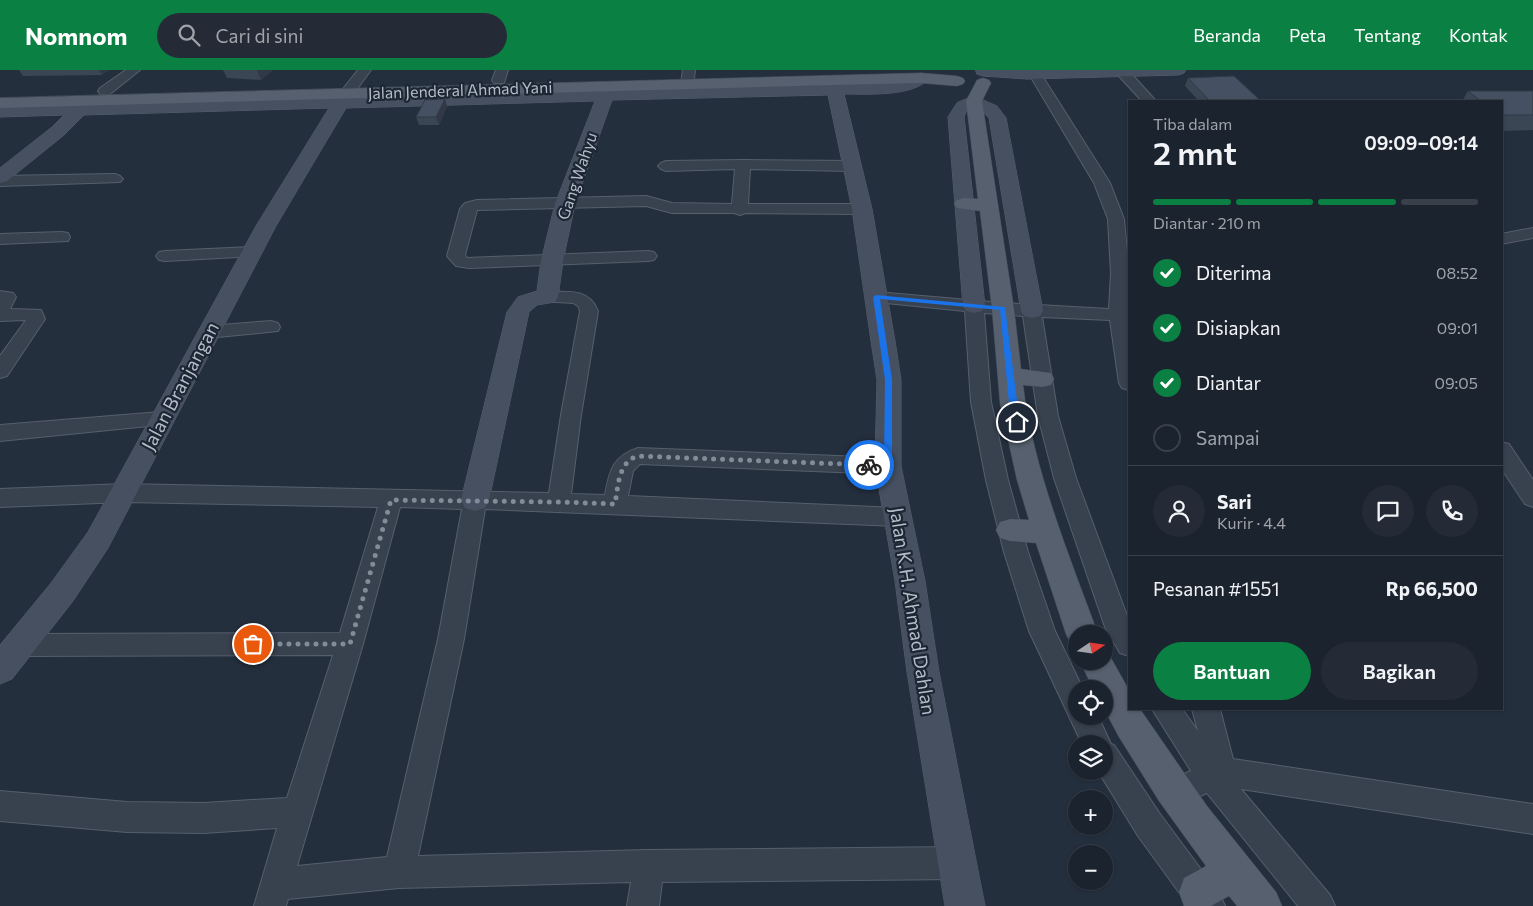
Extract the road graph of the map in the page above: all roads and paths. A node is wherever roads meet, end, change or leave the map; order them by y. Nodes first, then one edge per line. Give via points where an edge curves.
1 (134, 70) edge
2 (365, 70) edge
3 (1178, 70) edge
4 (1130, 71) edge
5 (1072, 72) edge
6 (1031, 74) junction
7 (688, 77) edge
8 (956, 77) edge
9 (921, 78) junction
10 (981, 79) edge
11 (497, 84) edge
12 (835, 84) junction
13 (105, 91) junction
14 (608, 91) junction
15 (216, 93) junction
16 (0, 94) edge
17 (347, 94) junction
18 (1148, 100) edge
19 (0, 103) edge
20 (84, 105) junction
21 (0, 112) edge
22 (990, 140) junction
23 (743, 164) junction
24 (666, 166) dead end
25 (852, 166) junction
26 (0, 177) edge
27 (116, 179) dead end
28 (0, 182) edge
29 (565, 204) junction
30 (964, 204) junction
31 (988, 206) junction
32 (862, 209) junction
33 (740, 210) junction
34 (1121, 214) edge
35 (1533, 233) edge
36 (62, 237) dead end
37 (0, 239) edge
38 (1503, 239) edge
39 (1124, 249) edge
40 (252, 252) junction
41 (165, 256) dead end
42 (648, 256) dead end
43 (552, 261) junction
44 (0, 296) edge
45 (1123, 296) edge
46 (547, 297) junction
47 (876, 297) junction
48 (974, 306) junction
49 (1003, 308) junction
50 (0, 310) edge
51 (1032, 311) junction
52 (1118, 314) junction
53 (0, 315) edge
54 (271, 328) dead end
55 (208, 332) junction
56 (1125, 342) edge
57 (0, 371) edge
58 (1128, 373) edge
59 (1010, 376) junction
60 (1042, 379) junction
61 (162, 419) junction
62 (0, 433) edge
63 (1503, 453) edge
64 (888, 466) junction
65 (124, 493) junction
66 (0, 498) edge
67 (1533, 498) edge
68 (391, 500) junction
69 (475, 500) junction
70 (559, 502) junction
71 (615, 504) junction
72 (898, 517) junction
73 (1010, 530) junction
74 (1046, 532) junction
75 (1079, 625) edge
76 (1128, 643) edge
77 (350, 644) junction
78 (21, 645) junction
79 (0, 669) edge
80 (1101, 670) edge
81 (1068, 687) edge
82 (1167, 710) edge
83 (1206, 710) edge
84 (1113, 769) edge
85 (1217, 775) junction
86 (1175, 792) junction
87 (0, 806) edge
88 (297, 812) junction
89 (1533, 819) edge
90 (958, 863) junction
91 (649, 866) junction
92 (1235, 870) junction
93 (399, 872) junction
94 (274, 895) edge
95 (1204, 899) edge
96 (643, 906) edge
97 (965, 906) edge
98 (1262, 906) edge
99 (1319, 906) edge

1 - 13 street
2 - 17 street
3 - 4 street
4 - 5 street
4 - 18 street
5 - 6 street
6 - 10 street
6 - 34 street
7 - 9 street via 884,70
7 - 11 street
7 - 12 main road
7 - 14 main road
8 - 9 main road
8 - 10 main road
9 - 12 street via 900,87
10 - 22 main road
10 - 30 street via 956,117
11 - 14 street
11 - 17 street
12 - 14 street
12 - 25 street, Jalan K.H. Ahmad Dahlan
13 - 15 street
13 - 16 street
14 - 29 street, Gang Wahyu
15 - 17 main road, Jalan Jenderal Ahmad Yani
15 - 20 main road, Jalan Jenderal Ahmad Yani
17 - 20 street
17 - 40 street, Jalan Branjangan
19 - 20 main road, Jalan Jenderal Ahmad Yani
20 - 21 street
20 - 26 street via 58,131
22 - 31 main road
22 - 51 street
23 - 24 street
23 - 25 street
23 - 33 street
25 - 32 street, Jalan K.H. Ahmad Dahlan
27 - 28 street
29 - 33 street via 646,201 672,208
29 - 43 street, Gang Wahyu
29 - 43 street via 472,206 468,209 456,256 469,263
30 - 31 main road
30 - 48 street
31 - 49 main road
32 - 33 street
32 - 47 street, Jalan K.H. Ahmad Dahlan
34 - 39 street
35 - 38 street
36 - 37 street
39 - 45 street via 1120,273
40 - 41 street
40 - 55 street, Jalan Branjangan
42 - 43 street
43 - 46 street, Gang Wahyu
44 - 50 street via 7,297
45 - 52 street
46 - 69 street via 529,298 518,312
46 - 70 street via 577,298 586,303 589,311
47 - 48 street
47 - 64 street, Jalan K.H. Ahmad Dahlan via 889,380
48 - 49 street
48 - 73 street via 980,402
49 - 51 street
49 - 59 main road
51 - 52 street
51 - 60 street
52 - 56 street
53 - 57 street via 34,314 36,319
54 - 55 street
55 - 61 street, Jalan Branjangan
56 - 58 street
59 - 60 main road
59 - 74 main road via 1013,403
60 - 76 street via 1048,416 1065,478 1118,627
61 - 62 street
61 - 65 street, Jalan Branjangan
63 - 67 street
64 - 71 street via 638,456 622,469
64 - 72 street, Jalan K.H. Ahmad Dahlan
65 - 66 street
65 - 68 street
65 - 78 street, Jalan Branjangan via 98,540
68 - 69 street
68 - 77 street
69 - 70 street
69 - 93 street via 451,639
70 - 71 street
71 - 72 street
72 - 90 street, Jalan K.H. Ahmad Dahlan via 922,672
73 - 74 main road
73 - 81 street via 1042,631
74 - 75 main road
77 - 78 street
77 - 88 street
78 - 79 street, Jalan Branjangan
80 - 86 main road via 1141,742
82 - 85 street
83 - 85 street
84 - 95 street via 1149,825
85 - 86 street
85 - 89 street
85 - 99 street
86 - 92 main road
87 - 88 street via 127,817 204,818
88 - 94 street
90 - 91 street
90 - 97 street, Jalan K.H. Ahmad Dahlan
91 - 93 street
91 - 96 street
92 - 95 main road
92 - 98 main road
93 - 94 street

